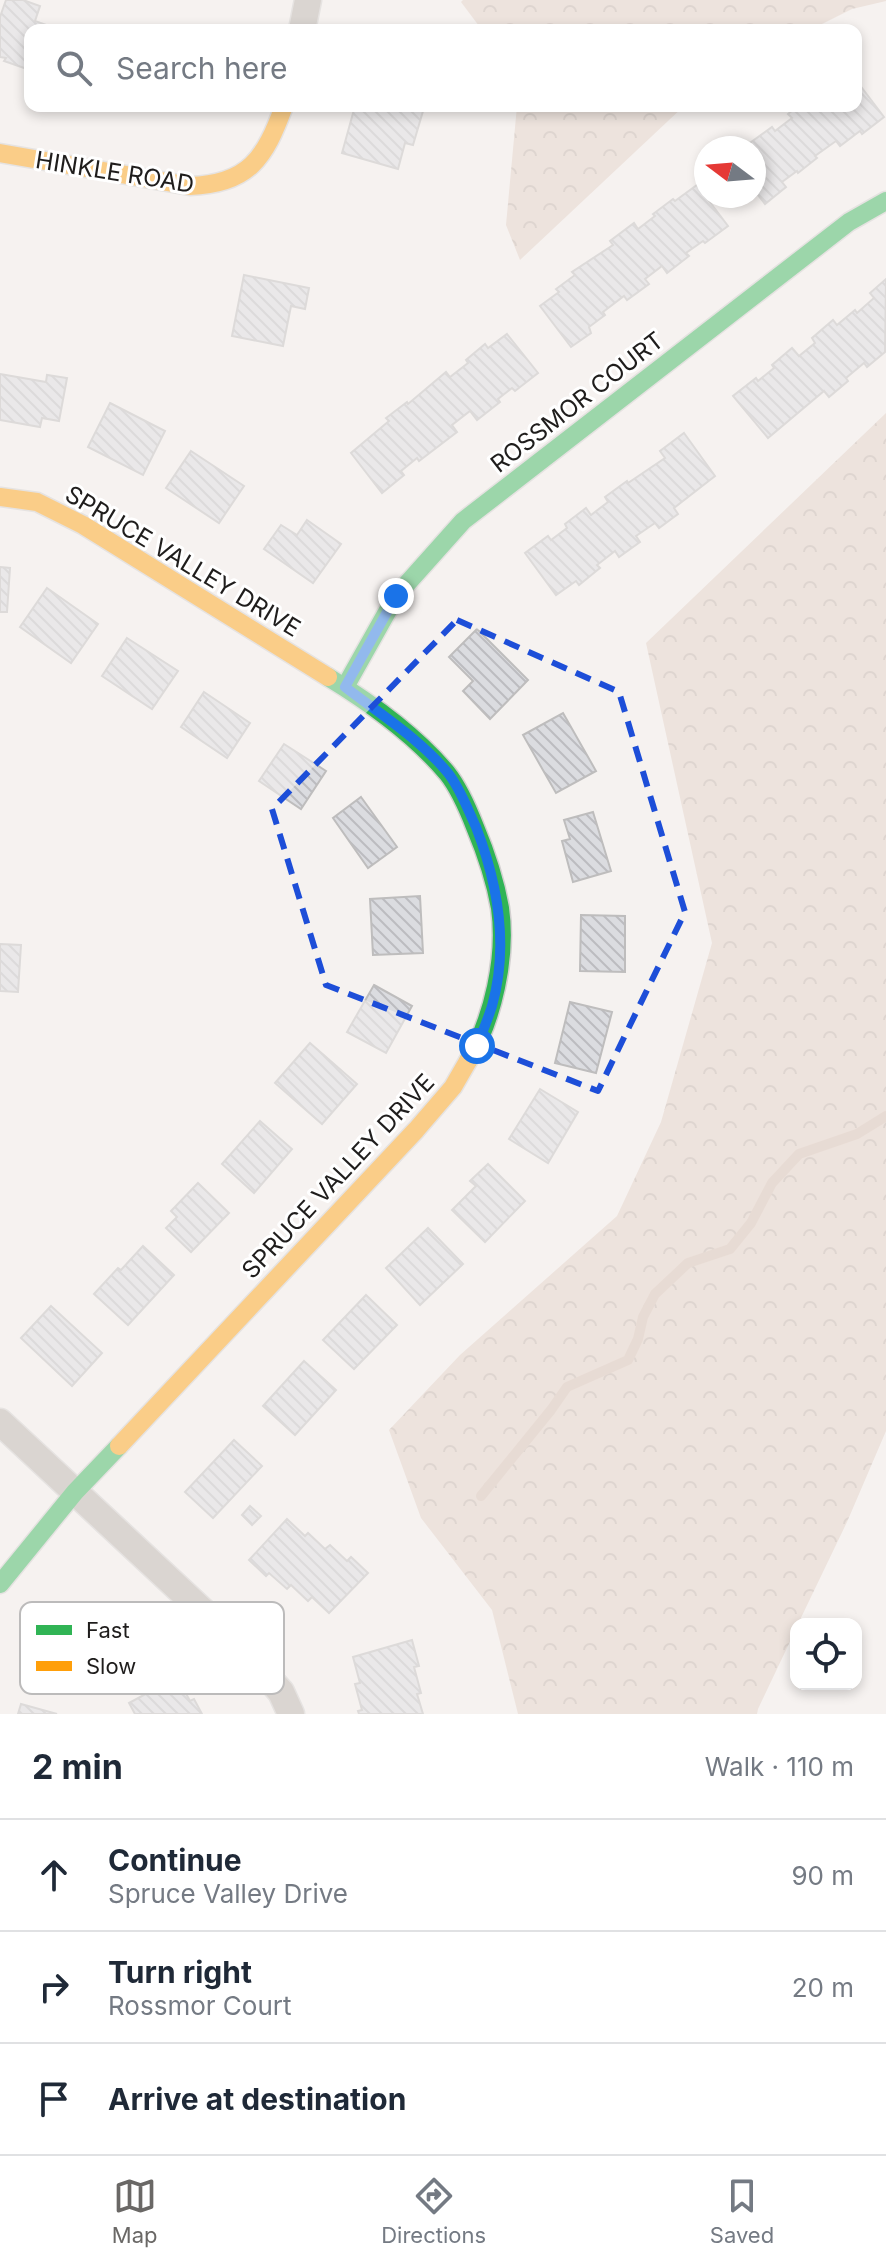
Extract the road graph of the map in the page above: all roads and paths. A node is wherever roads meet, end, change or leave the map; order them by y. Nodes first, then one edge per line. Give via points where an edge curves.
1 (308, 0) edge
2 (303, 24) edge
3 (282, 112) edge
4 (0, 153) edge
5 (886, 201) edge
6 (0, 497) edge
7 (345, 687) junction
8 (0, 1422) edge
9 (75, 1492) junction
10 (0, 1584) edge
11 (193, 1602) edge
12 (282, 1694) edge
13 (291, 1714) edge

1 - 2 street
3 - 4 street, HINKLE ROAD via 259,158 242,175 211,187
5 - 7 street, ROSSMOR COURT via 849,222 463,521 396,596
6 - 7 street, SPRUCE VALLEY DRIVE via 37,502 83,525
7 - 9 street, SPRUCE VALLEY DRIVE via 448,774 468,810 487,856 500,910 493,1004 477,1046 444,1098
8 - 9 street
9 - 10 street, SPRUCE VALLEY DRIVE
9 - 11 street
12 - 13 street

